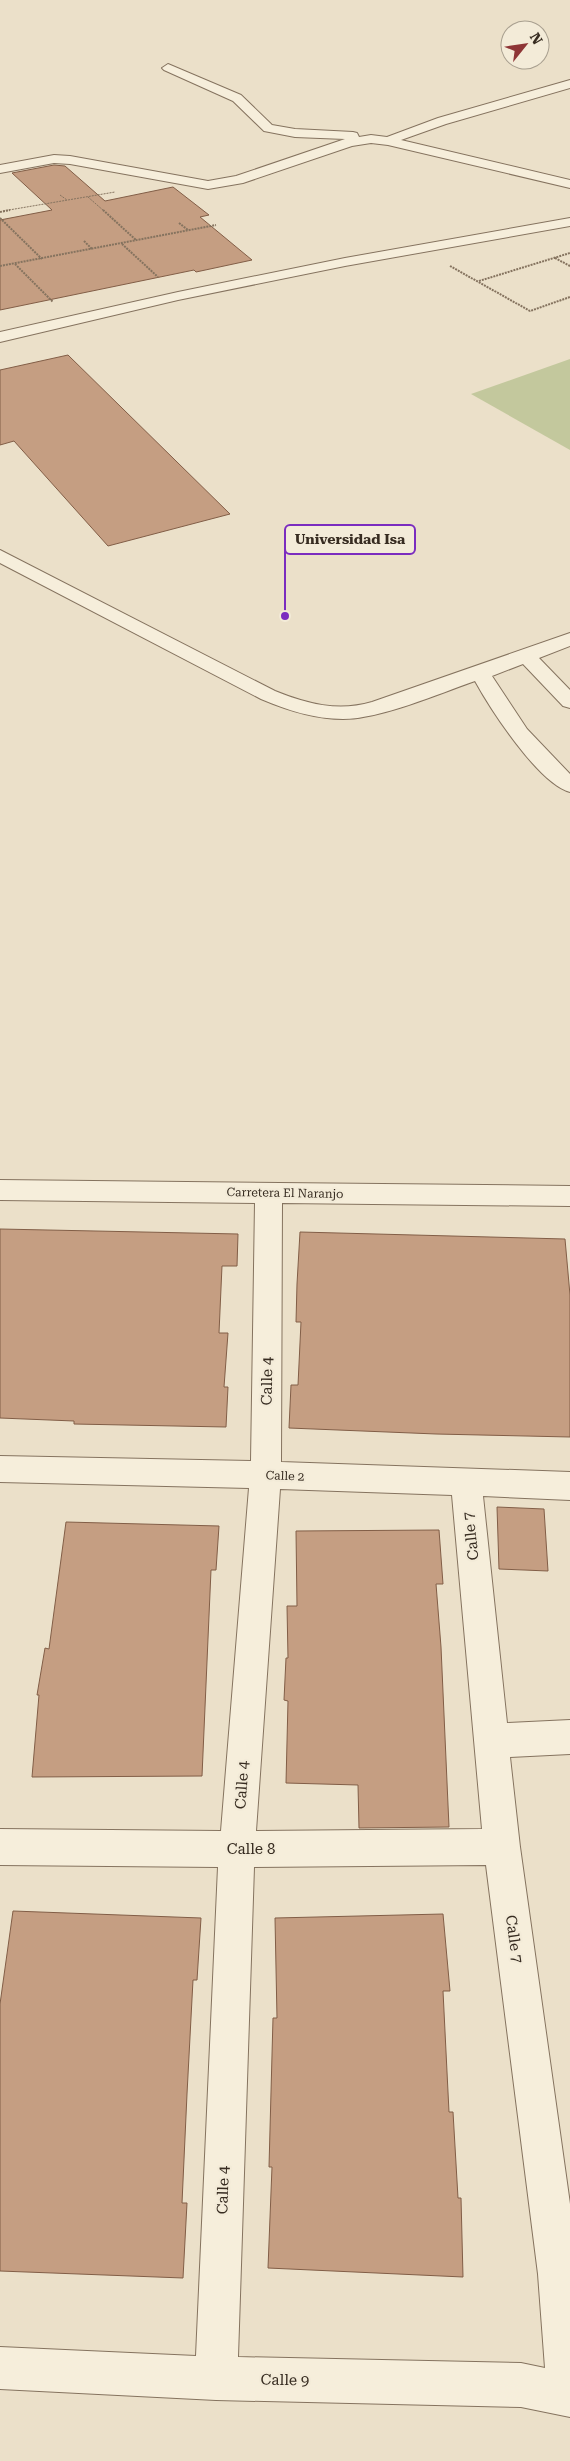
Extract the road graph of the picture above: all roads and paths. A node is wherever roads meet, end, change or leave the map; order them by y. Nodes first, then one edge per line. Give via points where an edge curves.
1 (168, 68) dead end
2 (570, 84) edge
3 (361, 140) junction
4 (388, 141) junction
5 (0, 169) edge
6 (570, 184) edge
7 (117, 191) dead end
8 (60, 195) dead end
9 (88, 197) junction
10 (66, 200) junction
11 (35, 206) junction
12 (39, 210) dead end
13 (0, 212) edge
14 (0, 218) edge
15 (179, 223) dead end
16 (568, 224) edge
17 (216, 225) dead end
18 (189, 231) junction
19 (180, 232) junction
20 (184, 235) dead end
21 (136, 240) junction
22 (84, 241) dead end
23 (121, 243) junction
24 (92, 249) junction
25 (419, 249) junction
26 (75, 252) junction
27 (570, 253) edge
28 (78, 255) dead end
29 (42, 258) junction
30 (554, 258) junction
31 (15, 264) junction
32 (0, 266) edge
33 (570, 266) edge
34 (478, 282) junction
35 (178, 296) junction
36 (570, 297) edge
37 (71, 319) junction
38 (0, 337) edge
39 (0, 556) edge
40 (570, 639) edge
41 (527, 657) junction
42 (481, 674) junction
43 (570, 702) edge
44 (570, 785) edge
45 (0, 1190) edge
46 (269, 1192) junction
47 (570, 1196) edge
48 (0, 1469) edge
49 (266, 1475) junction
50 (466, 1483) junction
51 (570, 1486) edge
52 (570, 1736) edge
53 (491, 1741) junction
54 (0, 1847) edge
55 (502, 1847) junction
56 (237, 1849) junction
57 (564, 2273) edge
58 (0, 2368) edge
59 (216, 2378) junction
60 (569, 2394) edge

1 - 3 street via 237,98 268,128 295,133 346,134
2 - 4 street via 442,121
3 - 4 street
3 - 5 street via 238,180 208,185 70,160 54,159
4 - 6 street
7 - 9 path
8 - 10 path
9 - 10 path
9 - 21 path
10 - 11 path
11 - 12 path
11 - 13 path
14 - 29 path
15 - 18 path
16 - 25 street
17 - 18 path
18 - 19 path
19 - 20 path
19 - 21 path
21 - 23 path
22 - 24 path
23 - 24 path
23 - 35 path
24 - 26 path
25 - 34 path
25 - 35 street
26 - 28 path
26 - 29 path
27 - 30 path
29 - 31 path
30 - 33 path
30 - 34 path
31 - 32 path
31 - 37 path
34 - 36 path via 530,310
35 - 37 street
37 - 38 street
39 - 42 street via 268,695 316,711 344,713 370,709
40 - 41 street
41 - 42 street
41 - 43 street
42 - 44 street via 494,697 538,755
45 - 46 street, Carretera El Naranjo
46 - 47 street, Carretera El Naranjo
46 - 49 street, Calle 4
48 - 49 street, Calle 2
49 - 50 street, Calle 2
49 - 56 street, Calle 4
50 - 51 street, Calle 2
50 - 53 street, Calle 7
52 - 53 street
53 - 55 street, Calle 7
54 - 56 street, Calle 8
55 - 56 street, Calle 8
55 - 57 street, Calle 7
56 - 59 street, Calle 4
57 - 60 street, Calle 7
58 - 59 street, Calle 9
59 - 60 street, Calle 9 via 521,2385

